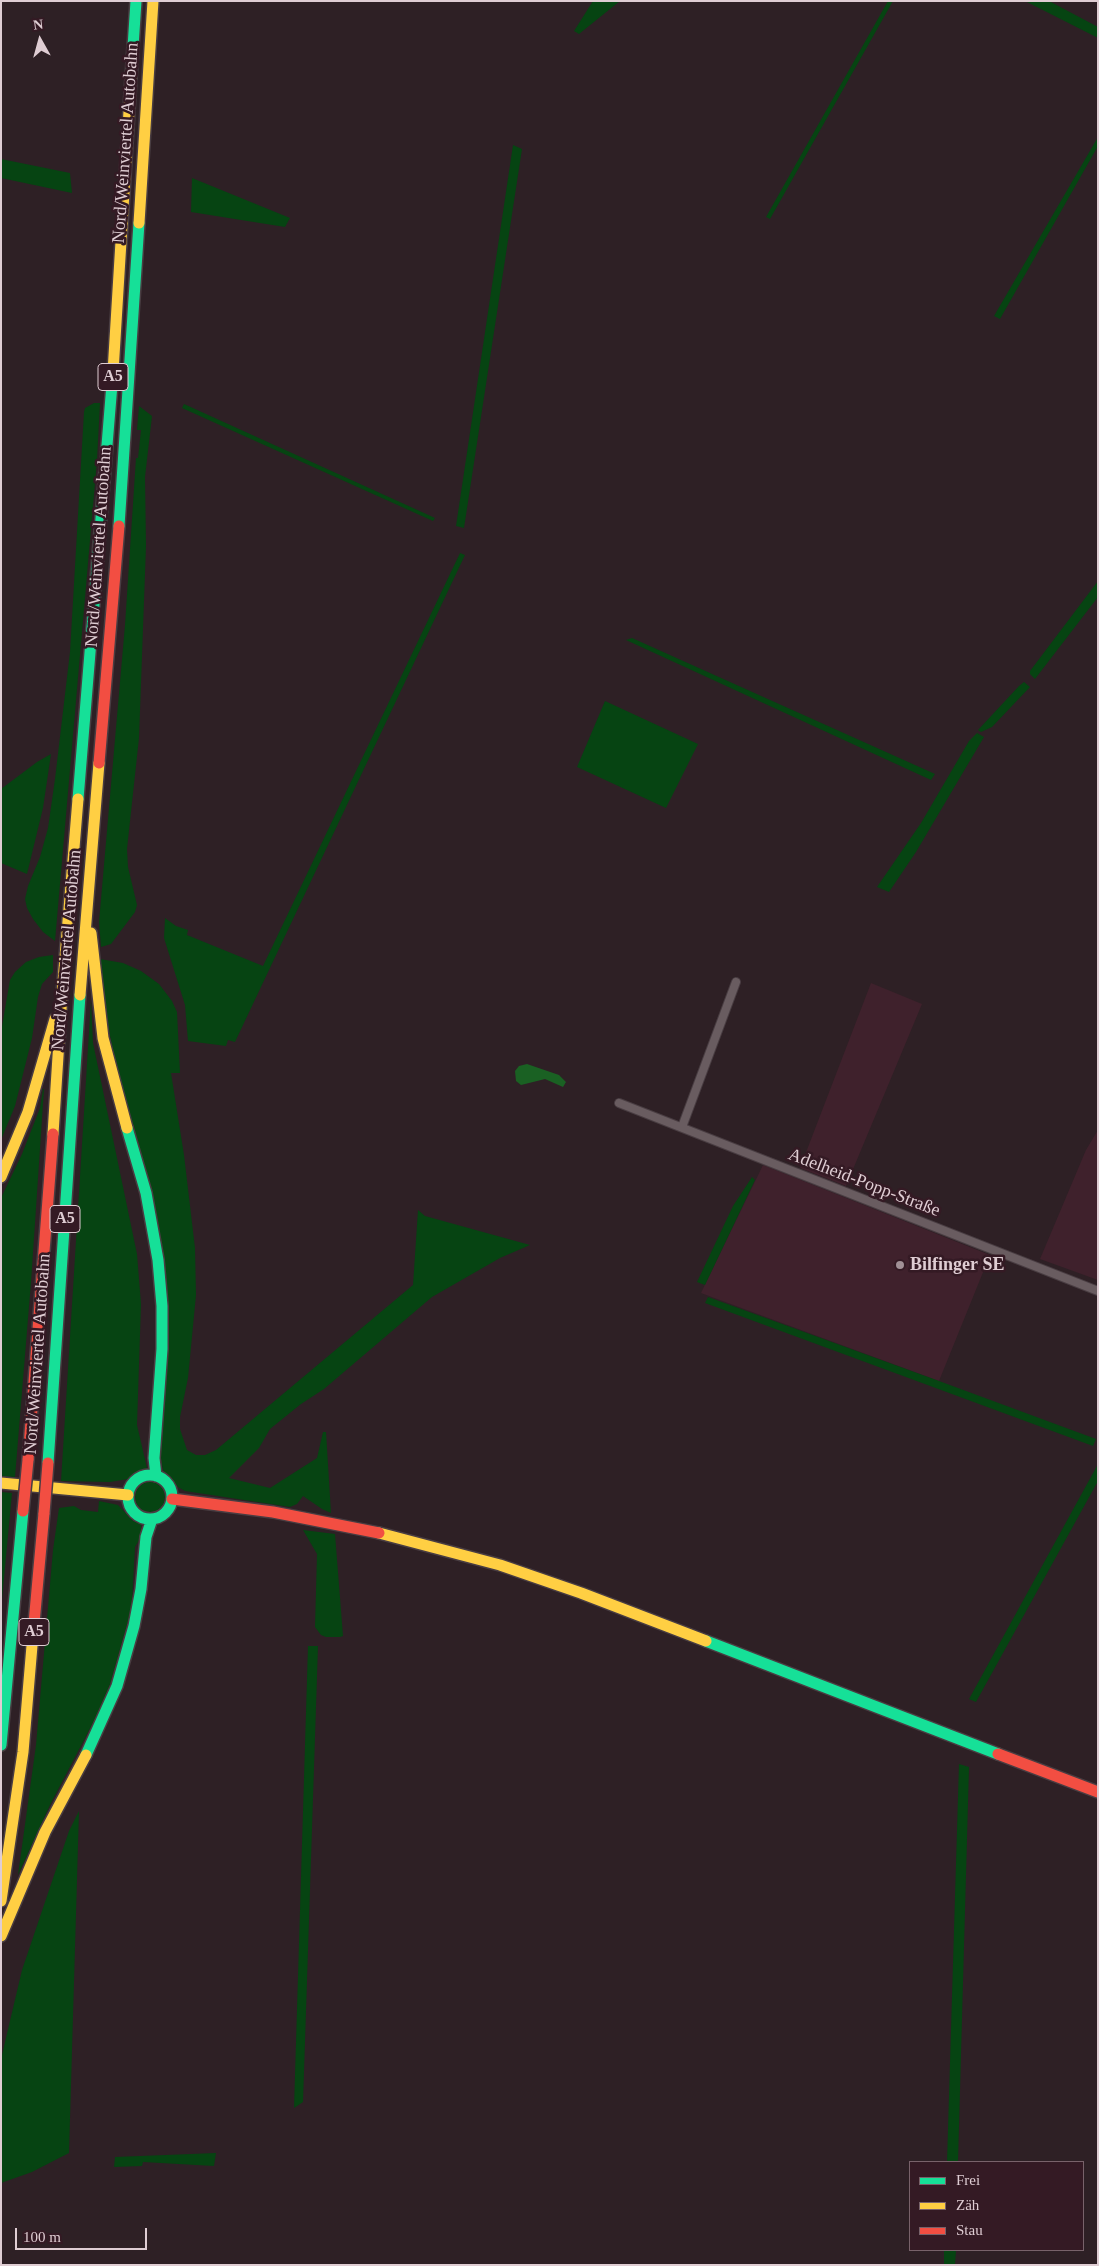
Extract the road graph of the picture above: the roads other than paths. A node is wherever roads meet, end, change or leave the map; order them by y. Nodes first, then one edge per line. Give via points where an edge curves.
1 (136, 1) edge
2 (153, 1) edge
3 (88, 894) junction
4 (736, 982) dead end
5 (62, 994) junction
6 (619, 1103) dead end
7 (682, 1127) junction
8 (1, 1177) edge
9 (1098, 1291) edge
10 (156, 1476) junction
11 (1, 1483) edge
12 (128, 1495) junction
13 (172, 1499) junction
14 (152, 1519) junction
15 (1, 1745) edge
16 (1098, 1792) edge
17 (1, 1901) edge
18 (1, 1936) edge

1 - 5 main road, Nord/Weinviertel Autobahn / A5 via 111,418
2 - 3 main road, Nord/Weinviertel Autobahn / A5 via 117,555
3 - 10 main road via 103,1038 146,1193 158,1260 162,1349 154,1458
3 - 17 main road, Nord/Weinviertel Autobahn / A5, bridge via 44,1513 23,1752
4 - 7 street
5 - 8 main road via 28,1112
5 - 15 main road, Nord/Weinviertel Autobahn / A5, bridge via 28,1460
6 - 7 street, Adelheid-Popp-Straße
7 - 9 street, Adelheid-Popp-Straße
10 - 12 main road via 138,1479
10 - 13 main road via 167,1483
11 - 12 main road
12 - 14 main road via 134,1512
13 - 14 main road via 167,1511
13 - 16 main road via 273,1512 359,1528 500,1565 581,1593
14 - 18 main road via 146,1537 134,1626 116,1686 89,1749 45,1832

